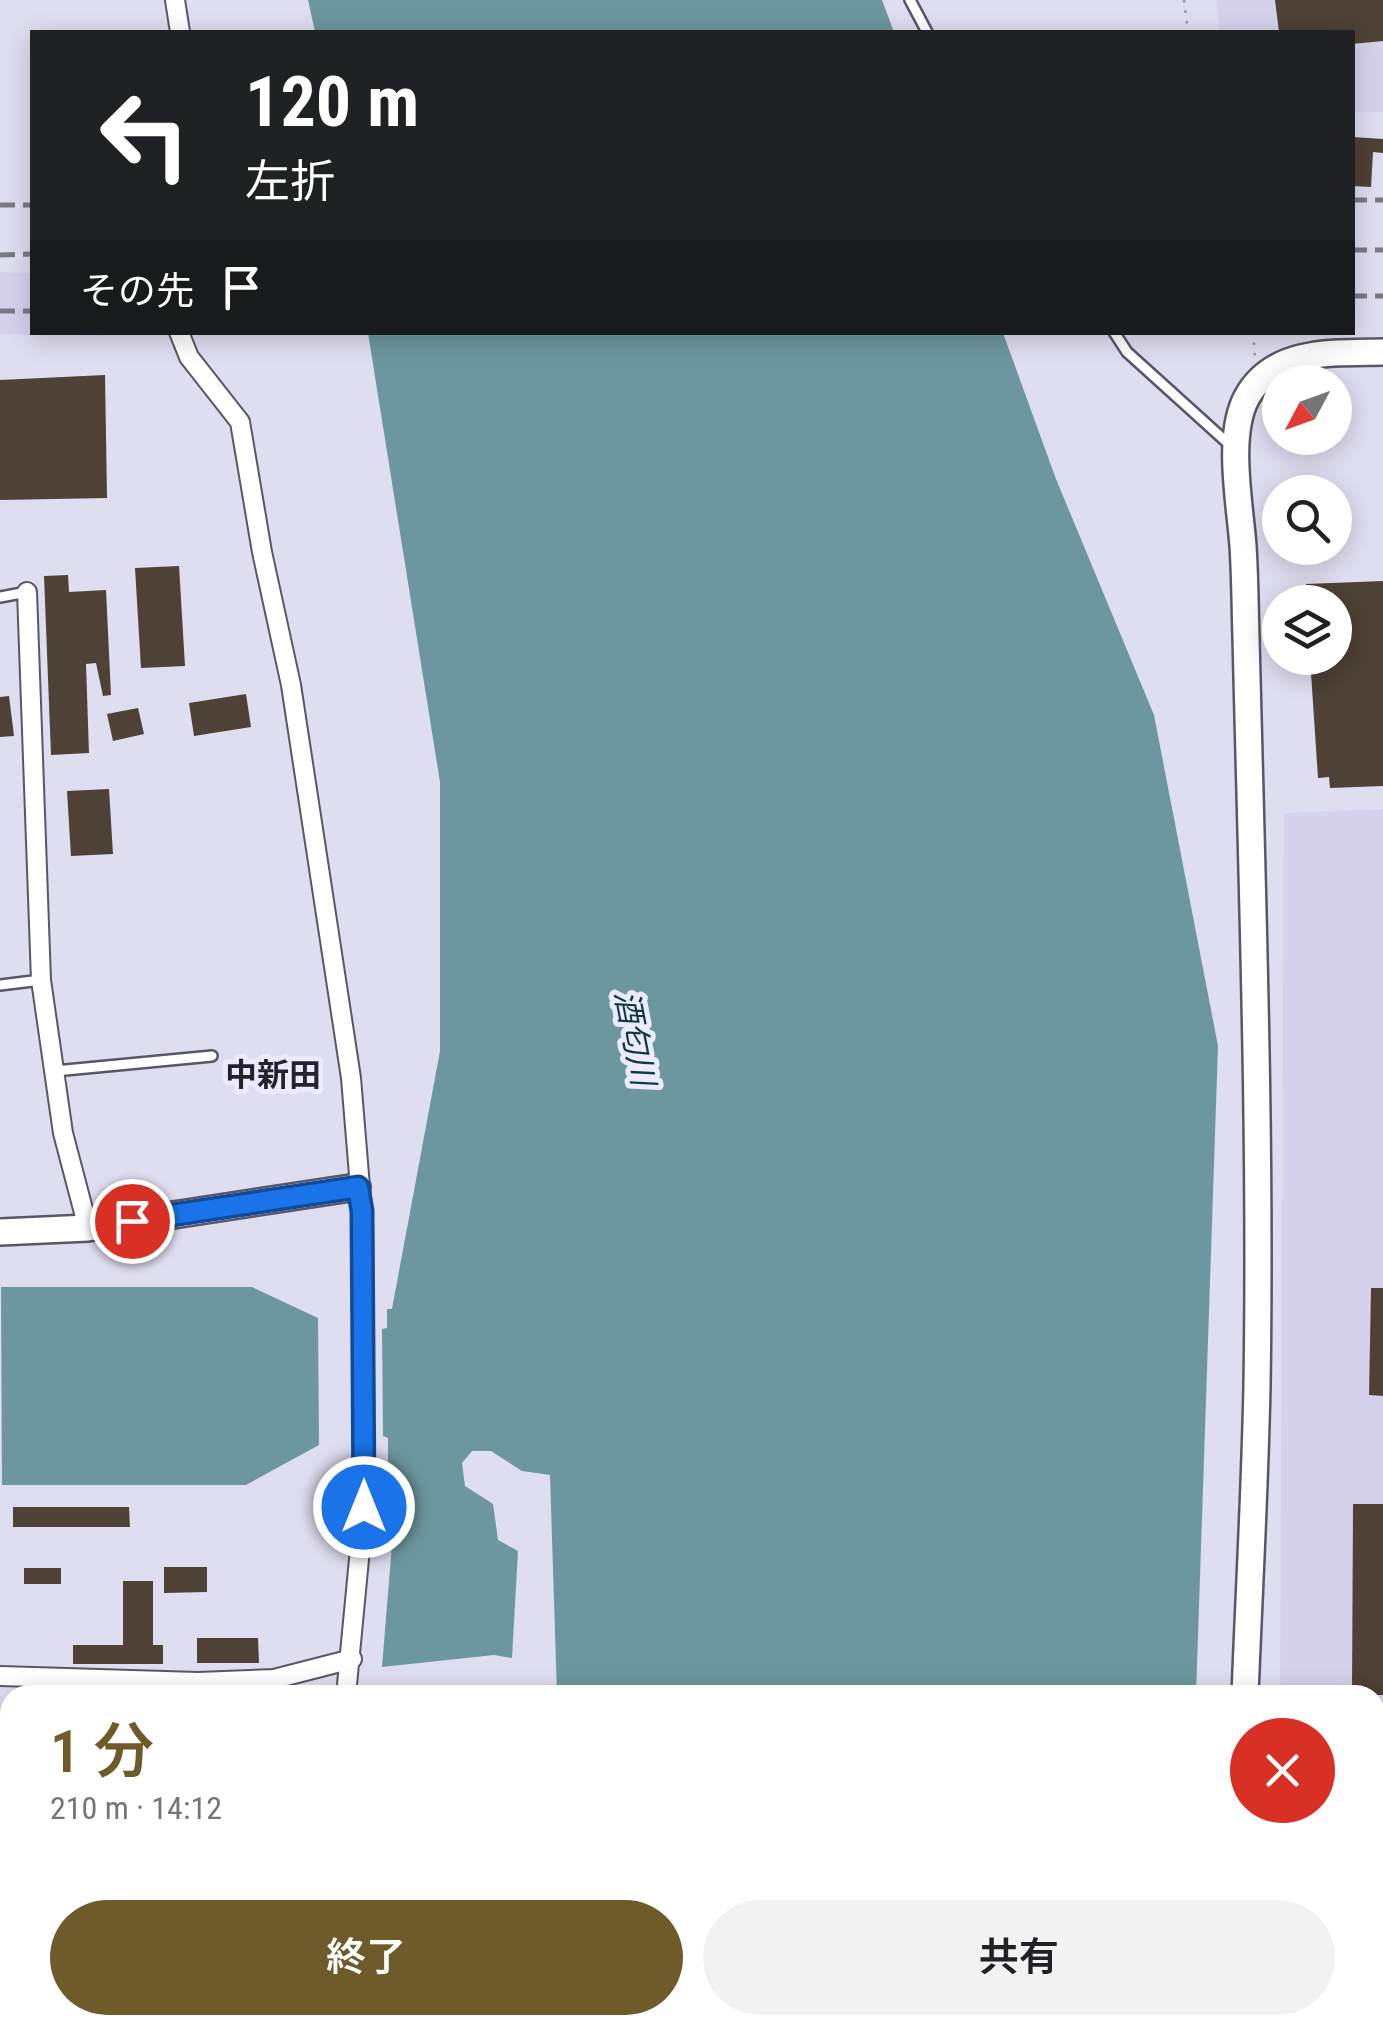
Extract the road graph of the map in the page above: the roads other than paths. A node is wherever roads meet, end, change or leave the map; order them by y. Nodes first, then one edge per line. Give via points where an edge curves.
1 (175, 0) edge
2 (910, 0) edge
3 (180, 30) edge
4 (926, 30) edge
5 (180, 335) edge
6 (1116, 335) edge
7 (1383, 352) edge
8 (1237, 451) junction
9 (27, 592) joint
10 (0, 597) edge
11 (41, 980) junction
12 (0, 985) edge
13 (212, 1056) dead end
14 (52, 1072) junction
15 (358, 1187) junction
16 (2, 1226) edge
17 (88, 1228) junction
18 (352, 1659) junction
19 (0, 1676) edge
20 (243, 1685) edge
21 (279, 1685) edge
22 (348, 1685) edge
23 (1245, 1685) edge

1 - 3 street
2 - 4 lane
5 - 15 street via 189,358 240,422 325,905
6 - 8 lane
7 - 8 street via 1326,354 1280,365 1248,396
8 - 23 street via 1250,807 1257,1385
9 - 10 lane
9 - 11 street
11 - 12 lane
11 - 14 street
13 - 14 lane
14 - 17 street
15 - 17 street
15 - 18 street via 364,1507
16 - 17 street
18 - 21 street
18 - 22 street
19 - 20 street

